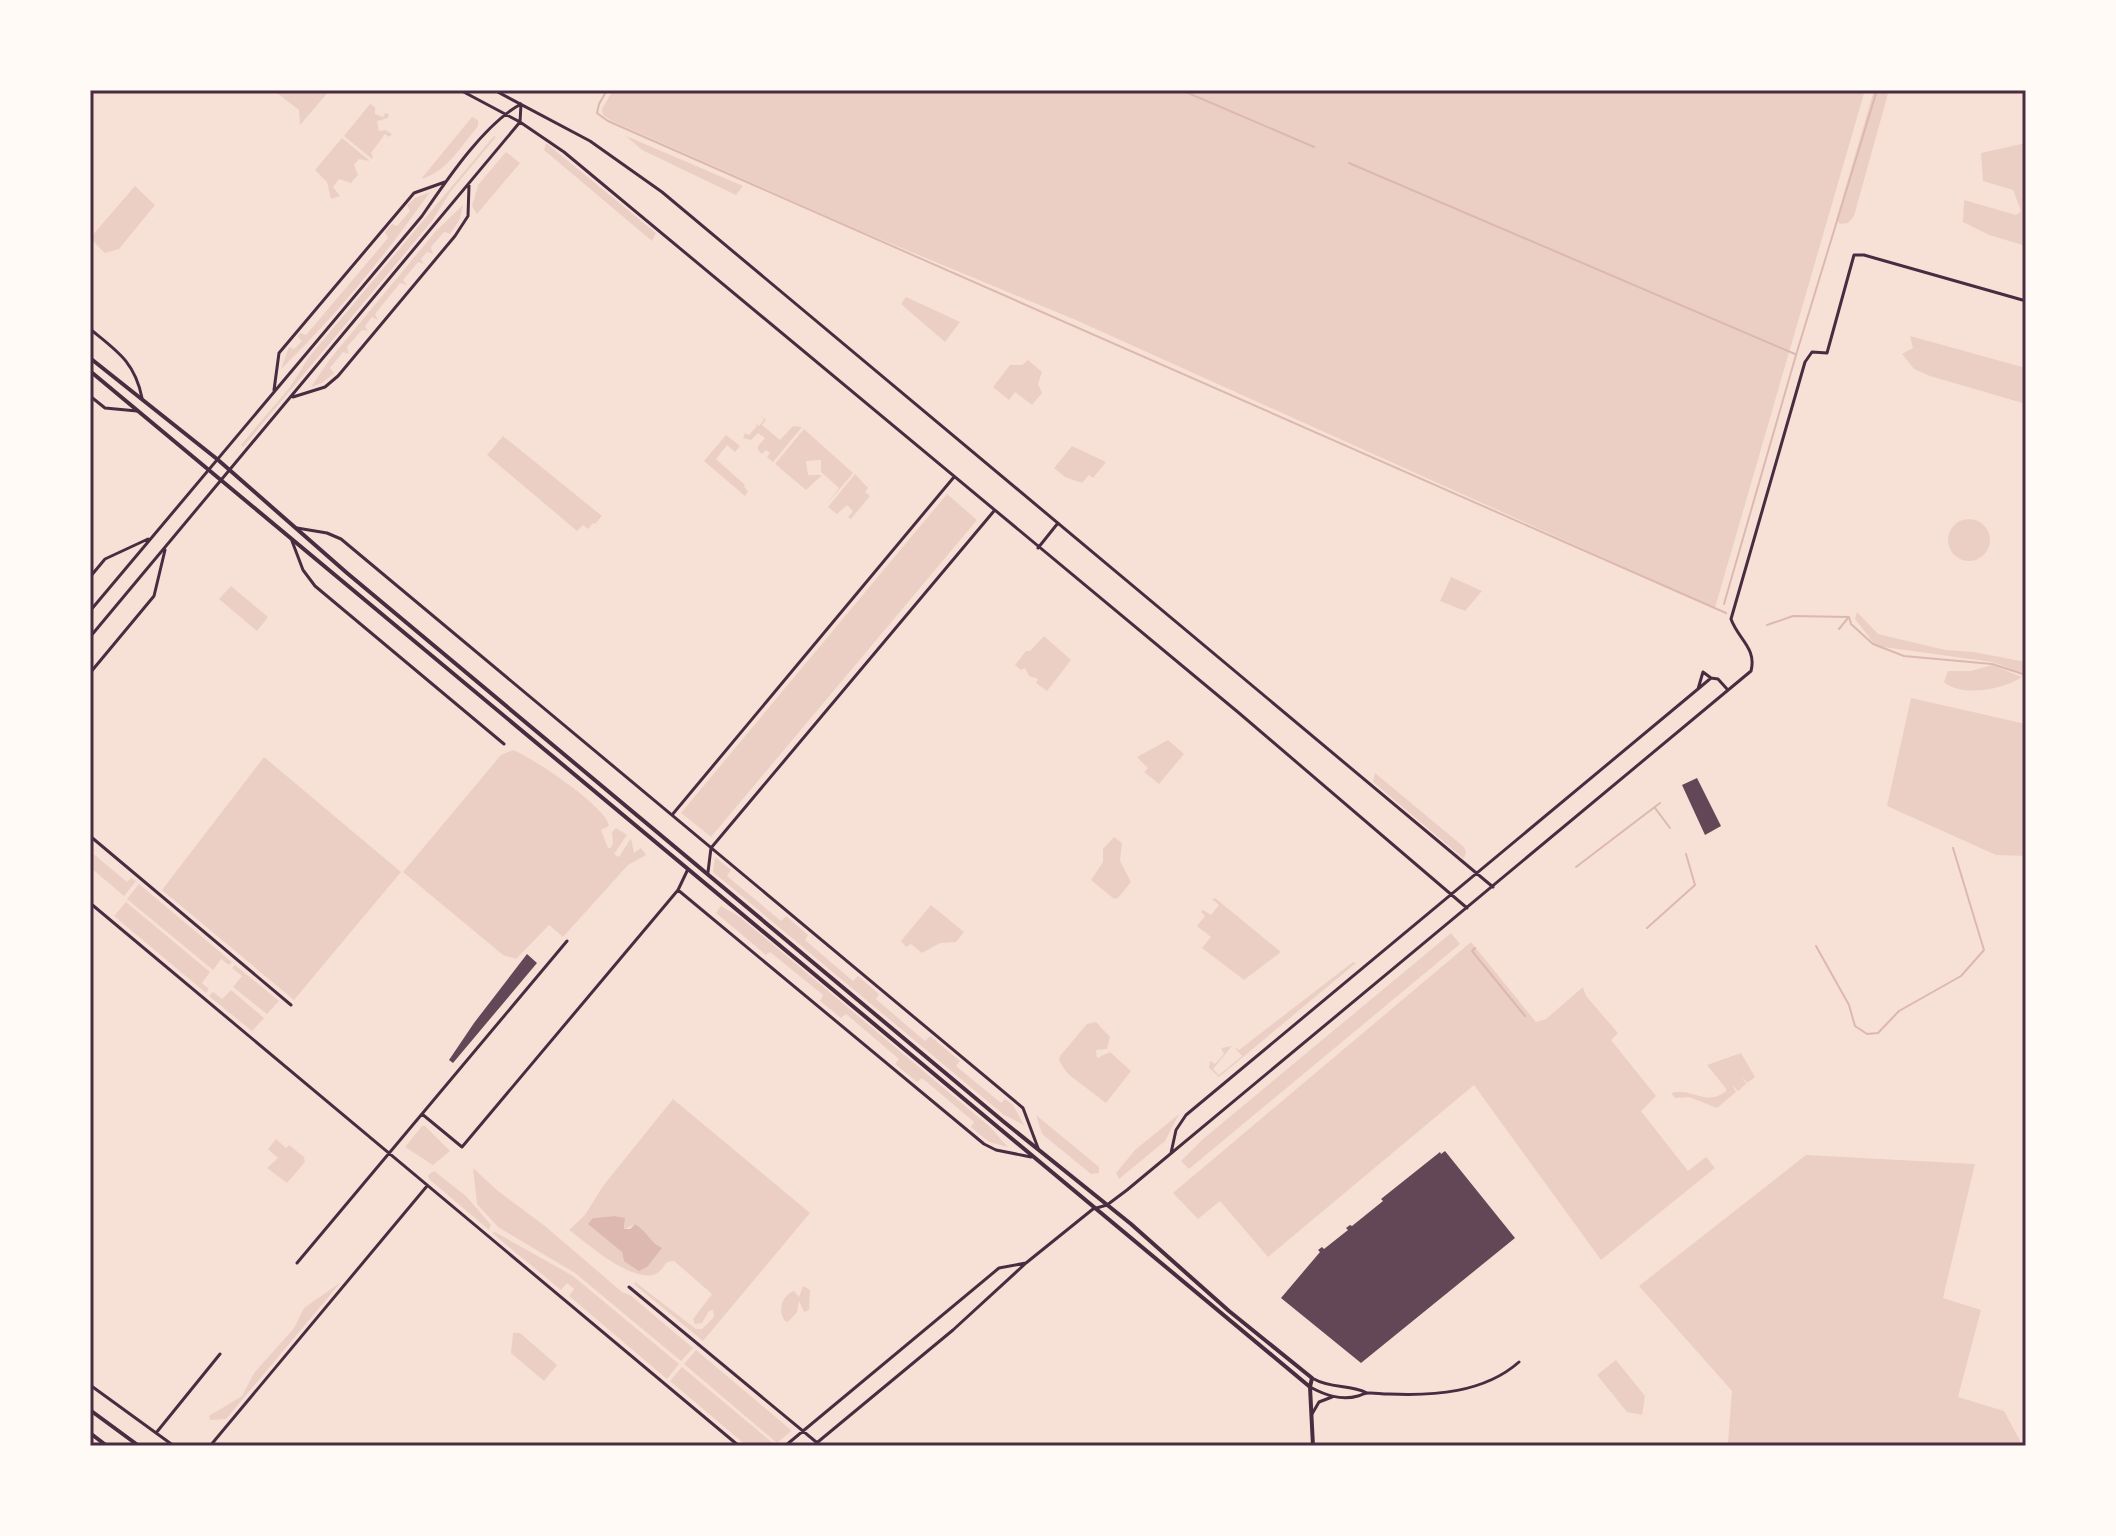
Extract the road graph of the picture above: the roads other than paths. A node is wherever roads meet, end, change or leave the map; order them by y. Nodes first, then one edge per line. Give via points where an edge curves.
1 (460, 90) edge
2 (494, 90) edge
3 (521, 104) junction
4 (504, 113) junction
5 (520, 122) junction
6 (445, 182) junction
7 (469, 184) junction
8 (2026, 301) edge
9 (90, 329) edge
10 (90, 358) edge
11 (90, 371) edge
12 (274, 392) junction
13 (90, 396) edge
14 (293, 397) junction
15 (142, 398) junction
16 (137, 411) junction
17 (217, 459) junction
18 (209, 469) junction
19 (230, 471) junction
20 (954, 477) junction
21 (222, 480) junction
22 (994, 511) junction
23 (1058, 523) junction
24 (297, 528) junction
25 (151, 537) junction
26 (290, 537) junction
27 (166, 547) junction
28 (1038, 548) junction
29 (90, 577) edge
30 (90, 611) edge
31 (90, 637) edge
32 (90, 673) edge
33 (1711, 678) junction
34 (1698, 689) junction
35 (1728, 690) junction
36 (504, 744) dead end
37 (672, 815) junction
38 (90, 836) edge
39 (711, 848) junction
40 (688, 869) junction
41 (707, 874) junction
42 (1477, 874) junction
43 (1493, 887) junction
44 (678, 890) junction
45 (1452, 895) junction
46 (90, 903) edge
47 (1467, 908) junction
48 (567, 941) dead end
49 (291, 1005) dead end
50 (422, 1114) junction
51 (1039, 1150) junction
52 (1171, 1153) junction
53 (389, 1154) junction
54 (1031, 1157) junction
55 (427, 1186) junction
56 (1107, 1205) junction
57 (1093, 1209) junction
58 (297, 1263) dead end
59 (1026, 1263) junction
60 (629, 1287) dead end
61 (220, 1354) dead end
62 (1519, 1362) dead end
63 (1312, 1378) junction
64 (90, 1385) edge
65 (1310, 1387) junction
66 (1367, 1393) junction
67 (1332, 1397) junction
68 (90, 1410) edge
69 (1311, 1415) junction
70 (803, 1431) junction
71 (90, 1433) edge
72 (156, 1433) junction
73 (817, 1445) edge
74 (107, 1446) edge
75 (139, 1446) edge
76 (174, 1446) edge
77 (210, 1446) edge
78 (739, 1446) edge
79 (785, 1446) edge
80 (1313, 1446) edge

1 - 4 street
2 - 3 street
3 - 4 street
3 - 5 street
3 - 23 street via 590,141 662,192
4 - 5 street
4 - 6 street
5 - 7 street
5 - 20 street via 564,152
6 - 12 street
6 - 12 street via 414,193 279,353
7 - 14 street
7 - 14 street via 468,216 455,236 338,376 325,387
8 - 35 street via 1854,255 1827,353 1812,352 1805,362 1731,619 1751,650 1751,671
9 - 15 street via 125,358
10 - 15 street
11 - 16 street
12 - 17 street
13 - 16 street via 105,408
14 - 19 street
15 - 17 street
16 - 18 street
17 - 18 street
17 - 19 street
18 - 21 street
18 - 25 street
19 - 21 street
19 - 24 street
20 - 22 street
20 - 37 street
21 - 26 street
21 - 27 street
22 - 28 street
22 - 39 street
23 - 28 street
23 - 42 street
24 - 37 street via 341,539
24 - 41 street
25 - 29 street via 105,559
25 - 30 street
26 - 36 street via 315,586
26 - 40 street
27 - 31 street
27 - 32 street via 154,596
28 - 45 street
33 - 34 street
33 - 34 street via 1703,672
33 - 35 street
34 - 42 street
35 - 43 street
37 - 39 street
38 - 49 street
39 - 41 street
39 - 51 street via 1023,1108
40 - 44 street
40 - 54 street
41 - 51 street
42 - 43 street
42 - 45 street
43 - 47 street
44 - 50 street via 462,1147
44 - 54 street via 984,1144
45 - 47 street
45 - 52 street via 1186,1115
46 - 53 street
47 - 52 street
48 - 50 street
50 - 53 street
51 - 56 street
52 - 56 street
53 - 55 street
53 - 58 street
54 - 57 street
55 - 77 street
55 - 78 street
56 - 57 street
56 - 63 street
57 - 59 street
57 - 65 street
59 - 70 street via 999,1268
59 - 73 street
60 - 70 street
61 - 72 street
62 - 66 street via 1504,1376 1460,1391
63 - 65 street
63 - 66 street
64 - 72 street
65 - 67 street
65 - 69 street
66 - 67 street
67 - 69 street via 1319,1402
68 - 75 street
69 - 80 street
70 - 73 street
70 - 79 street
71 - 74 street
72 - 76 street

